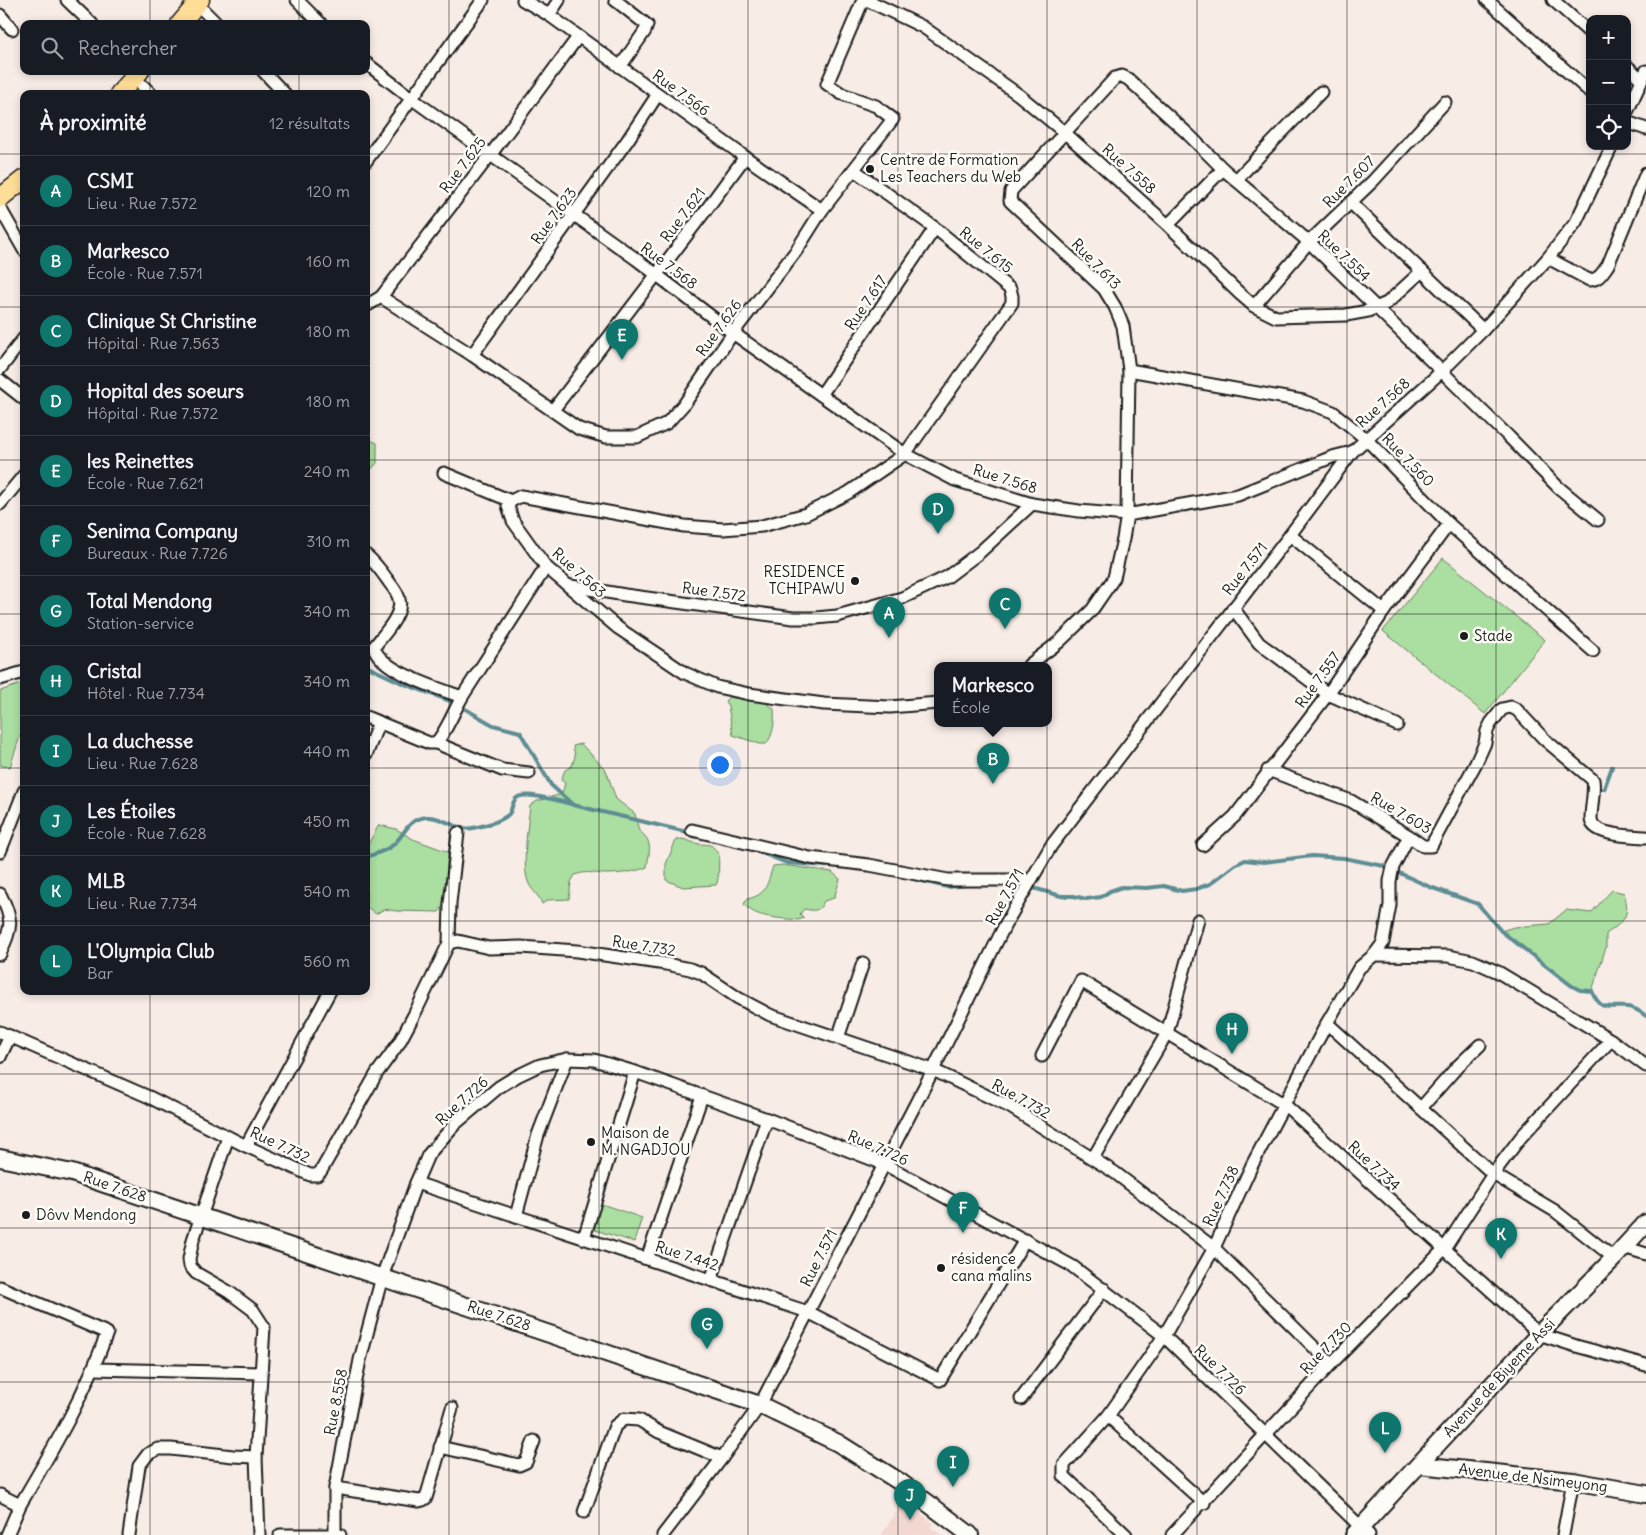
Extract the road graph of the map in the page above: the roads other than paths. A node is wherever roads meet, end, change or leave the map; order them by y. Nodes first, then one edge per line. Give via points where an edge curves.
1 (68, 0) edge
2 (297, 0) edge
3 (484, 0) edge
4 (524, 0) edge
5 (559, 0) edge
6 (615, 0) edge
7 (863, 0) edge
8 (868, 0) edge
9 (1487, 0) edge
10 (1553, 0) edge
11 (198, 2) edge
12 (0, 14) edge
13 (548, 15) junction
14 (88, 20) edge
15 (183, 20) edge
16 (214, 20) edge
17 (317, 20) edge
18 (12, 28) dead end
19 (1586, 29) edge
20 (578, 37) junction
21 (370, 66) edge
22 (620, 67) junction
23 (1631, 68) edge
24 (137, 75) edge
25 (267, 75) edge
26 (1644, 75) edge
27 (1586, 88) edge
28 (123, 90) edge
29 (148, 90) edge
30 (281, 90) edge
31 (1321, 92) dead end
32 (658, 94) junction
33 (411, 98) junction
34 (1445, 102) dead end
35 (1630, 105) edge
36 (1631, 123) edge
37 (1646, 129) edge
38 (1064, 132) junction
39 (1610, 150) edge
40 (491, 154) junction
41 (370, 155) edge
42 (745, 157) junction
43 (1223, 169) junction
44 (854, 170) junction
45 (1646, 172) edge
46 (1236, 180) junction
47 (20, 182) edge
48 (0, 198) edge
49 (1351, 203) junction
50 (0, 208) edge
51 (822, 210) junction
52 (573, 214) junction
53 (1168, 225) junction
54 (935, 228) junction
55 (1309, 242) junction
56 (20, 243) edge
57 (1548, 258) junction
58 (1422, 271) junction
59 (657, 274) junction
60 (381, 297) junction
61 (370, 304) edge
62 (1254, 306) junction
63 (1377, 308) junction
64 (1483, 330) junction
65 (733, 333) junction
66 (20, 343) edge
67 (472, 355) junction
68 (0, 369) edge
69 (1129, 370) junction
70 (1442, 371) junction
71 (0, 380) edge
72 (821, 395) junction
73 (20, 396) edge
74 (553, 410) junction
75 (1366, 439) junction
76 (1352, 452) junction
77 (904, 454) junction
78 (444, 473) dead end
79 (20, 479) edge
80 (511, 501) junction
81 (0, 504) edge
82 (1032, 504) junction
83 (1127, 516) junction
84 (1598, 520) dead end
85 (1449, 524) junction
86 (1290, 536) junction
87 (370, 558) edge
88 (546, 567) junction
89 (569, 585) junction
90 (1233, 608) junction
91 (1384, 611) junction
92 (1593, 651) dead end
93 (1033, 662) edge
94 (20, 673) edge
95 (0, 679) edge
96 (1328, 694) junction
97 (934, 703) edge
98 (458, 704) junction
99 (370, 719) edge
100 (379, 722) junction
101 (1397, 725) dead end
102 (436, 743) junction
103 (370, 745) edge
104 (1268, 770) junction
105 (529, 773) dead end
106 (20, 801) edge
107 (692, 830) dead end
108 (458, 833) dead end
109 (1409, 836) junction
110 (1646, 837) edge
111 (1203, 845) dead end
112 (0, 852) edge
113 (1031, 880) junction
114 (0, 894) edge
115 (1198, 920) dead end
116 (449, 943) junction
117 (0, 954) edge
118 (1374, 955) junction
119 (863, 963) dead end
120 (328, 995) edge
121 (1327, 1023) junction
122 (1166, 1033) junction
123 (5, 1034) edge
124 (838, 1038) junction
125 (1611, 1040) junction
126 (1480, 1045) dead end
127 (1042, 1056) dead end
128 (0, 1057) edge
129 (568, 1059) junction
130 (1646, 1066) edge
131 (932, 1070) junction
132 (635, 1072) junction
133 (702, 1096) junction
134 (1284, 1105) junction
135 (1421, 1108) junction
136 (767, 1119) junction
137 (228, 1137) junction
138 (246, 1146) junction
139 (0, 1158) edge
140 (1093, 1158) junction
141 (884, 1164) junction
142 (1493, 1174) junction
143 (416, 1183) junction
144 (201, 1216) junction
145 (516, 1216) junction
146 (1646, 1223) edge
147 (584, 1238) junction
148 (1025, 1240) junction
149 (1214, 1248) junction
150 (1445, 1248) junction
151 (1619, 1253) junction
152 (1646, 1254) edge
153 (647, 1259) junction
154 (382, 1277) junction
155 (711, 1280) junction
156 (0, 1287) edge
157 (1104, 1289) junction
158 (808, 1312) junction
159 (1539, 1334) junction
160 (1164, 1336) junction
161 (1331, 1364) junction
162 (1646, 1365) edge
163 (94, 1369) junction
164 (261, 1373) junction
165 (1021, 1399) dead end
166 (760, 1404) junction
167 (452, 1408) dead end
168 (1108, 1416) junction
169 (1266, 1435) junction
170 (534, 1441) dead end
171 (440, 1448) junction
172 (256, 1457) junction
173 (722, 1458) junction
174 (1419, 1465) junction
175 (1573, 1481) junction
176 (335, 1488) junction
177 (1646, 1494) edge
178 (0, 1495) edge
179 (1204, 1502) junction
180 (20, 1505) junction
181 (584, 1512) dead end
182 (1362, 1533) edge
183 (8, 1535) edge
184 (130, 1535) edge
185 (259, 1535) edge
186 (280, 1535) edge
187 (336, 1535) edge
188 (663, 1535) edge
189 (970, 1535) edge
190 (1126, 1535) edge
191 (1172, 1535) edge
192 (1563, 1535) edge

1 - 14 street
2 - 17 street
3 - 33 street
4 - 13 street, Rue 7.566
5 - 13 street
6 - 22 street via 647,26
7 - 44 street, Rue 7.626 via 827,84 842,94 876,106 893,118
8 - 38 street, Rue 7.558 via 923,27 1019,95
9 - 27 street
10 - 19 street
11 - 15 main road
11 - 16 street
12 - 18 street
13 - 20 street, Rue 7.566
20 - 22 street, Rue 7.566
20 - 40 street, Rue 7.625
21 - 33 street, Rue 7.568
22 - 32 street, Rue 7.566
23 - 26 street
24 - 28 main road
24 - 29 street
25 - 30 street
26 - 35 street
31 - 46 street
32 - 42 street, Rue 7.566
32 - 52 street, Rue 7.623
33 - 40 street, Rue 7.568
33 - 41 street
34 - 49 street, Rue 7.607
36 - 37 street
38 - 43 street, Rue 7.554 via 1111,81 1122,76
38 - 53 street, Rue 7.558
38 - 69 street, Rue 7.613 via 1011,191 1010,201 1104,289 1124,326
39 - 57 street, Rue 7.568 via 1576,222
40 - 52 street, Rue 7.568
40 - 60 street, Rue 7.625
42 - 51 street, Rue 7.566
42 - 59 street, Rue 7.621
43 - 46 street, Rue 7.554
43 - 53 street
44 - 51 street, Rue 7.626
44 - 54 street, Rue 7.615
45 - 57 street via 1608,265 1599,277 1589,280
46 - 55 street, Rue 7.554
47 - 48 main road
49 - 55 street, Rue 7.607
49 - 58 street
50 - 56 street
51 - 65 street, Rue 7.626 via 796,251
52 - 59 street, Rue 7.568
52 - 67 street, Rue 7.623
53 - 62 street, Rue 7.558
54 - 72 street, Rue 7.617
54 - 77 street, Rue 7.615 via 1010,289 1012,303
55 - 62 street, Rue 7.607
55 - 63 street, Rue 7.554
57 - 64 street, Rue 7.568
58 - 63 street
58 - 64 street
59 - 65 street, Rue 7.568
59 - 74 street, Rue 7.621
60 - 61 street, Rue 7.625
60 - 67 street, Rue 7.626
62 - 63 street, Rue 7.558 via 1276,317 1346,315
63 - 70 street, Rue 7.554
64 - 70 street, Rue 7.568
65 - 72 street, Rue 7.568
65 - 74 street, Rue 7.626 via 668,423 637,437 606,437 579,429
66 - 68 street
67 - 74 street, Rue 7.626
69 - 75 street, Rue 7.560 via 1303,400 1333,412
69 - 83 street, Rue 7.613
70 - 75 street, Rue 7.568
70 - 84 street, Rue 7.554 via 1558,487
71 - 73 street
72 - 77 street, Rue 7.568
75 - 76 street, Rue 7.568
75 - 85 street, Rue 7.560
76 - 83 street, Rue 7.568 via 1238,494
76 - 86 street, Rue 7.571
77 - 80 street via 848,493 806,514 762,526 723,529 684,526 520,496
77 - 82 street, Rue 7.568 via 955,480
78 - 80 street
79 - 81 street
80 - 88 street, Rue 7.563 via 508,506 513,521
82 - 83 street, Rue 7.568
82 - 89 street, Rue 7.572 via 980,552 947,577 902,598 837,616 793,618
83 - 93 street via 1114,578 1092,610
85 - 91 street, Rue 7.557
85 - 92 street, Rue 7.560
86 - 90 street, Rue 7.571
86 - 91 street
87 - 98 street via 400,600 398,613 374,647 379,657
88 - 89 street, Rue 7.563
88 - 98 street
89 - 97 street, Rue 7.563 via 618,628 686,673 717,686 749,694 824,704 890,707
90 - 96 street via 1259,643
90 - 113 street, Rue 7.571 via 1051,846
91 - 96 street, Rue 7.557
94 - 95 street
96 - 101 street
96 - 104 street, Rue 7.557
98 - 102 street
99 - 100 street
100 - 102 street
100 - 103 street
102 - 105 street via 502,770
104 - 109 street, Rue 7.603 via 1351,802
104 - 111 street, Rue 7.557 via 1235,816
106 - 112 street
107 - 113 street via 810,858 948,880
108 - 116 street
109 - 110 street, Rue 7.603 via 1423,846 1431,846 1476,763 1491,723 1502,709 1510,706 1593,780 1593,825 1601,832
109 - 118 street, Rue 7.738 via 1393,867 1386,932
113 - 131 street, Rue 7.571
114 - 117 street via 11,921
115 - 122 street
116 - 124 street, Rue 7.732 via 458,941 489,948 577,951 690,969 770,1015
116 - 138 street, Rue 7.732 via 399,1043 377,1073 321,1171 310,1175
118 - 121 street, Rue 7.738 via 1359,968
118 - 125 street via 1448,956 1473,962 1498,972
119 - 124 street
120 - 138 street
121 - 134 street, Rue 7.738
121 - 135 street
122 - 127 street, Rue 7.734 via 1081,981
122 - 134 street, Rue 7.734
122 - 140 street
123 - 128 street
123 - 137 street, Rue 7.732 via 149,1097
124 - 131 street, Rue 7.732
125 - 130 street
125 - 142 street, Rue 7.730 via 1521,1137
126 - 135 street
129 - 132 street, Rue 7.726 via 594,1060
129 - 143 street, Rue 7.726 via 540,1065 500,1086 455,1124 428,1155
129 - 145 street via 538,1135
131 - 140 street, Rue 7.732 via 1010,1108
131 - 141 street, Rue 7.571
132 - 133 street, Rue 7.726
132 - 147 street
133 - 136 street, Rue 7.726
133 - 153 street
134 - 149 street, Rue 7.738
134 - 150 street, Rue 7.734
135 - 142 street
136 - 141 street, Rue 7.726
136 - 155 street
137 - 138 street, Rue 7.732
137 - 144 street
139 - 144 main road, Rue 7.628 via 72,1173
140 - 149 street, Rue 7.732
141 - 148 street, Rue 7.726
141 - 158 street, Rue 7.571
142 - 150 street, Rue 7.730
142 - 151 street
143 - 145 street, Rue 7.442
143 - 154 street, Rue 7.726
144 - 154 main road, Rue 7.628
144 - 164 street via 193,1240 190,1266 253,1310 264,1327
145 - 147 street, Rue 7.442
146 - 151 main road, Avenue de Biyeme Assi
147 - 153 street, Rue 7.442
148 - 157 street, Rue 7.726 via 1072,1266
148 - 158 street, Rue 7.442 via 940,1380
149 - 160 street, Rue 7.738
149 - 161 street, Rue 7.732
150 - 159 street, Rue 7.734
150 - 161 street, Rue 7.730
151 - 152 street
151 - 159 main road, Avenue de Biyeme Assi
153 - 155 street, Rue 7.442
154 - 166 main road, Rue 7.628
154 - 176 street, Rue 8.558 via 360,1360
155 - 158 street, Rue 7.442
156 - 163 street via 107,1333
157 - 160 street, Rue 7.726
157 - 165 street
158 - 166 street, Rue 7.571
159 - 162 street, Rue 7.734
159 - 174 main road, Avenue de Biyeme Assi
160 - 168 street, Rue 7.738
160 - 169 street, Rue 7.726
161 - 169 street, Rue 7.730
163 - 164 street
163 - 180 street via 62,1434
164 - 172 street
166 - 173 street, Rue 7.571
166 - 189 main road, Rue 7.628 via 838,1442 900,1482
167 - 171 street
168 - 179 street
168 - 190 street, Rue 7.738 via 1063,1470 1064,1476
169 - 179 street, Rue 7.730
169 - 182 street, Rue 7.726
170 - 171 street via 526,1462 519,1465
171 - 176 street via 423,1500
172 - 184 street via 171,1449 158,1449 148,1454 139,1466
172 - 185 street
173 - 181 street via 659,1432 639,1420 624,1419 615,1426
173 - 188 street, Rue 7.571
174 - 175 main road, Avenue de Nsimeyong
174 - 182 main road, Avenue de Biyeme Assi
175 - 177 main road, Avenue de Nsimeyong
175 - 192 street
176 - 187 street, Rue 8.558
178 - 180 street
179 - 191 street, Rue 7.730
180 - 183 street
186 - 187 street

